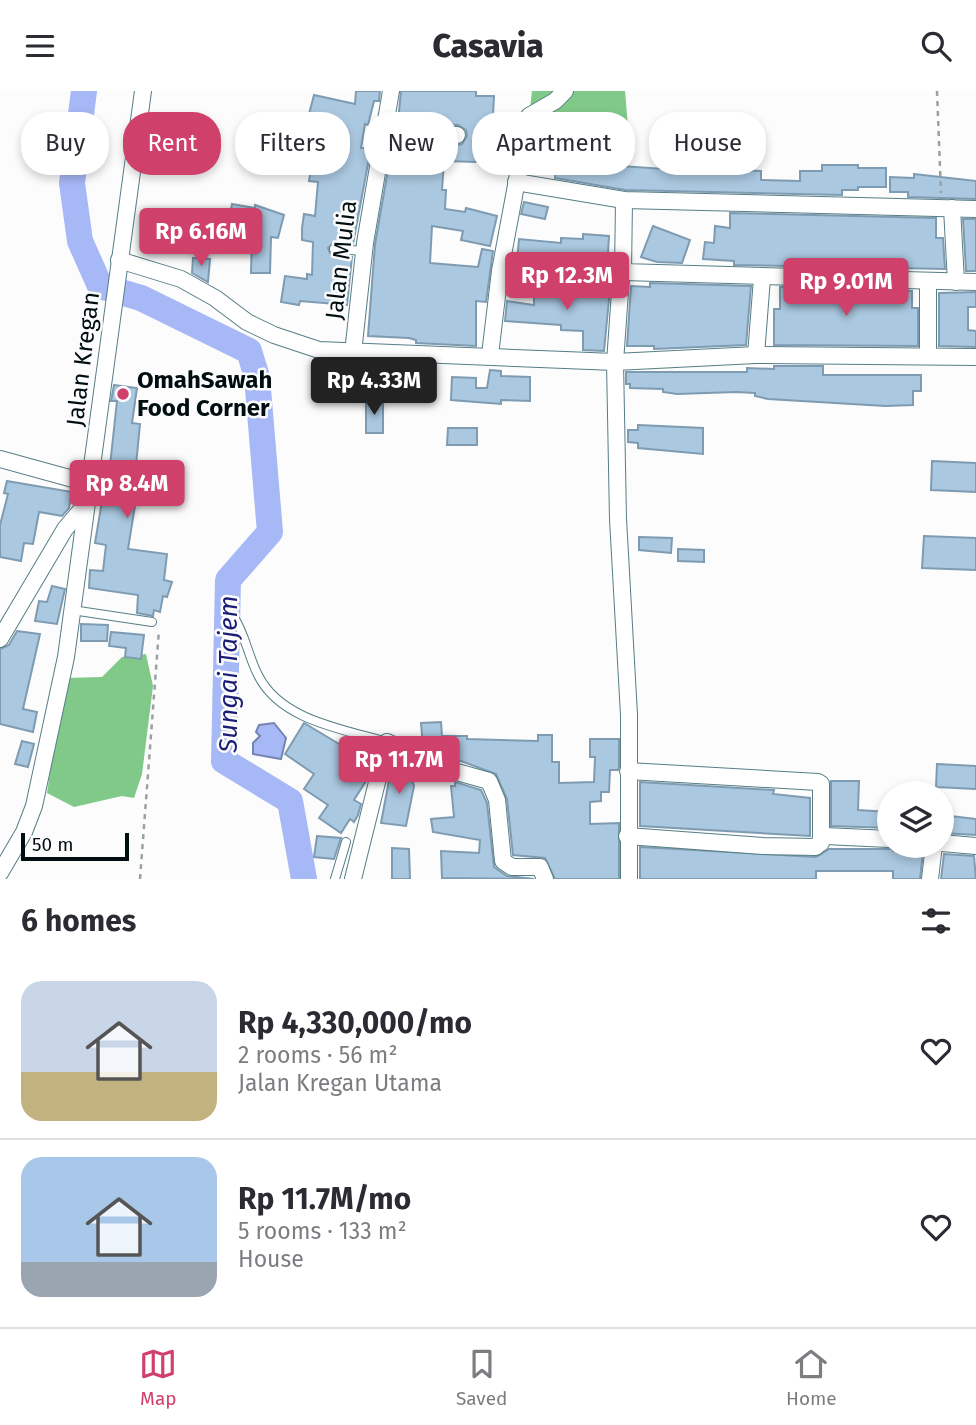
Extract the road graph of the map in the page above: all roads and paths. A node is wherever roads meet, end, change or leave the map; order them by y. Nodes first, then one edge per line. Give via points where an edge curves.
1 (144, 91) edge
2 (391, 91) edge
3 (565, 91) edge
4 (937, 91) edge
5 (388, 112) edge
6 (378, 175) edge
7 (516, 182) junction
8 (624, 200) junction
9 (947, 208) junction
10 (976, 209) edge
11 (334, 249) dead end
12 (365, 251) junction
13 (119, 260) junction
14 (500, 271) junction
15 (762, 278) junction
16 (928, 281) junction
17 (956, 282) junction
18 (976, 282) edge
19 (353, 353) junction
20 (490, 355) junction
21 (756, 355) junction
22 (928, 356) junction
23 (976, 357) edge
24 (615, 362) junction
25 (0, 459) edge
26 (91, 484) junction
27 (89, 502) junction
28 (72, 610) junction
29 (233, 616) dead end
30 (152, 622) joint
31 (0, 639) edge
32 (387, 742) junction
33 (628, 772) junction
34 (627, 836) junction
35 (877, 838) edge
36 (0, 839) edge
37 (17, 842) junction
38 (346, 842) dead end
39 (821, 843) junction
40 (954, 844) edge
41 (976, 846) edge
42 (932, 858) edge
43 (0, 873) edge
44 (140, 879) edge
45 (335, 879) edge
46 (353, 879) edge
47 (545, 879) edge
48 (629, 879) edge
49 (930, 879) edge

1 - 13 street, Jalan Kregan
2 - 5 street, Jalan Mulia
3 - 7 street via 529,116
4 - 9 path
6 - 12 street, Jalan Mulia
7 - 8 street
7 - 14 street
8 - 9 street
8 - 15 street via 623,272
9 - 10 street
9 - 17 street
11 - 12 lane
12 - 19 street, Jalan Mulia
13 - 19 street via 181,279 274,335 319,350
13 - 26 street, Jalan Kregan
14 - 20 street
14 - 24 street via 588,280 621,278
15 - 16 street
15 - 21 street
16 - 17 street
16 - 22 street
17 - 18 street
19 - 20 street
20 - 24 street
21 - 22 street
21 - 24 street
22 - 23 street
24 - 33 street
25 - 26 street
26 - 27 street, Jalan Kregan
27 - 28 street, Jalan Kregan
27 - 31 street via 65,529
28 - 30 lane
28 - 37 street, Jalan Kregan via 39,790
29 - 32 lane via 257,674 280,704 339,729
30 - 44 path via 160,625
32 - 46 street
32 - 47 street via 443,768 489,781 497,800 503,861 512,867 540,867
33 - 34 street
33 - 39 street via 818,782
34 - 39 street via 763,846 816,847
34 - 48 street
35 - 39 street via 825,836
36 - 37 street
37 - 43 street, Jalan Kregan
38 - 45 lane
40 - 41 street
42 - 49 street

